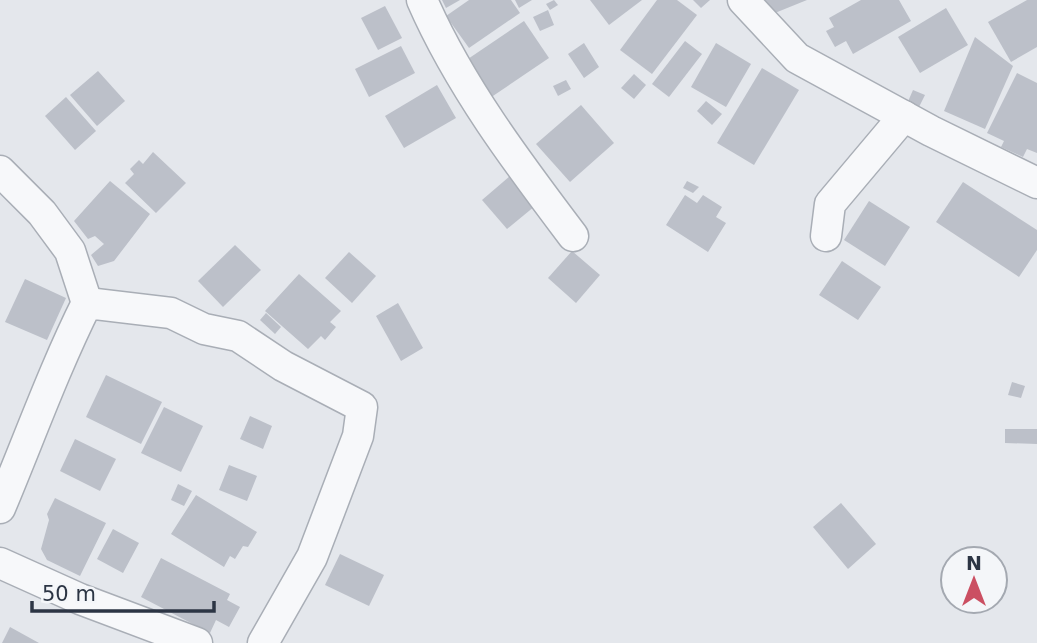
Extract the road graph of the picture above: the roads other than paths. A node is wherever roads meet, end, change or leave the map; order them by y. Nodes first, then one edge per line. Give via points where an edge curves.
1 (422, 0) edge
2 (743, 0) edge
3 (904, 116) junction
4 (0, 171) edge
5 (1037, 183) edge
6 (573, 236) dead end
7 (826, 236) dead end
8 (87, 303) junction
9 (0, 508) edge
10 (0, 563) edge
11 (197, 643) edge
12 (263, 643) edge

1 - 6 street via 452,63
2 - 3 street via 797,58
3 - 5 street
3 - 7 street via 830,204
4 - 8 street via 42,213 70,251
8 - 9 street
8 - 12 street via 172,313 204,329 238,336 362,407 358,436 312,556
10 - 11 street

